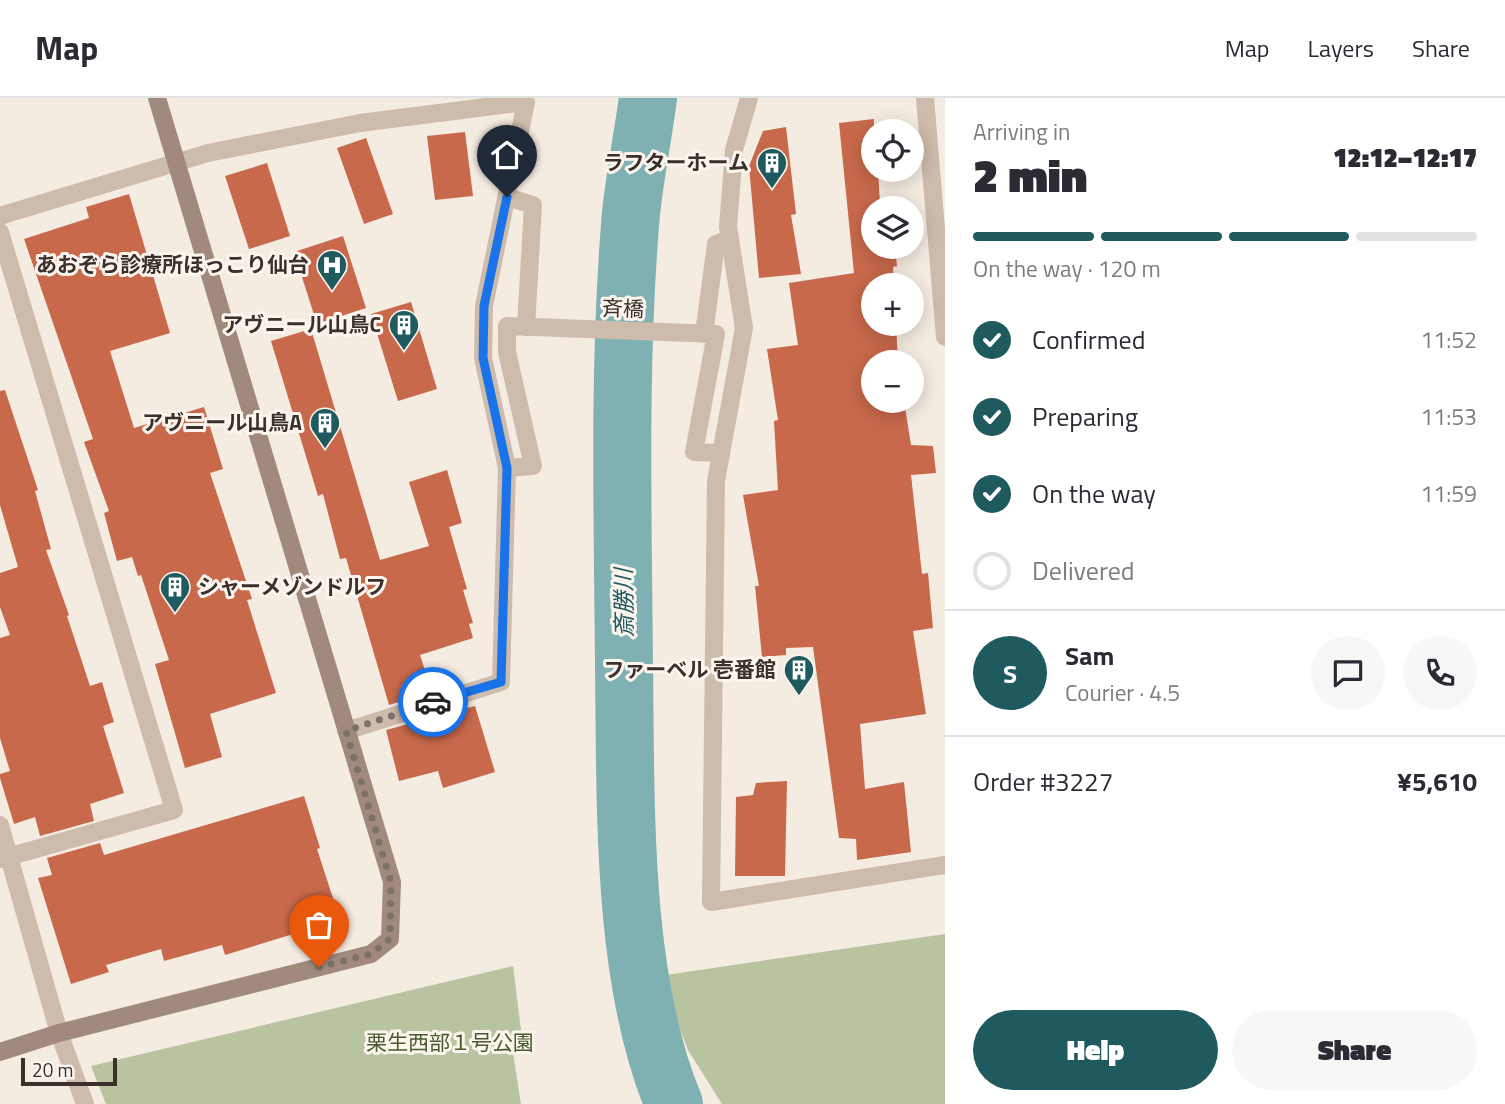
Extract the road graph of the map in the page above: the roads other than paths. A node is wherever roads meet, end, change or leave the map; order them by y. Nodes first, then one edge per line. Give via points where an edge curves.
1 (157, 98) edge
2 (749, 98) edge
3 (925, 98) edge
4 (175, 161) junction
5 (507, 197) junction
6 (0, 216) edge
7 (0, 232) edge
8 (730, 239) junction
9 (526, 327) junction
10 (698, 334) junction
11 (945, 337) edge
12 (721, 453) junction
13 (507, 468) junction
14 (346, 731) junction
15 (0, 825) edge
16 (5, 857) edge
17 (945, 865) edge
18 (59, 1033) junction
19 (0, 1052) edge
20 (85, 1104) edge

1 - 4 street
2 - 8 street via 734,150
3 - 11 street
4 - 5 street via 360,123 526,102
4 - 6 street
4 - 14 street
5 - 9 street via 533,205
5 - 13 street via 484,306 483,358
7 - 16 street via 174,810
8 - 10 street via 716,244
8 - 12 street via 744,328
9 - 10 street, 斉橋
9 - 13 street via 507,326 507,352 533,467
10 - 12 street via 716,334 694,452
12 - 17 street via 716,481 711,902
13 - 14 street via 501,682
14 - 18 street via 391,882 390,939 371,954
15 - 16 street
16 - 18 street
18 - 19 street
18 - 20 street

